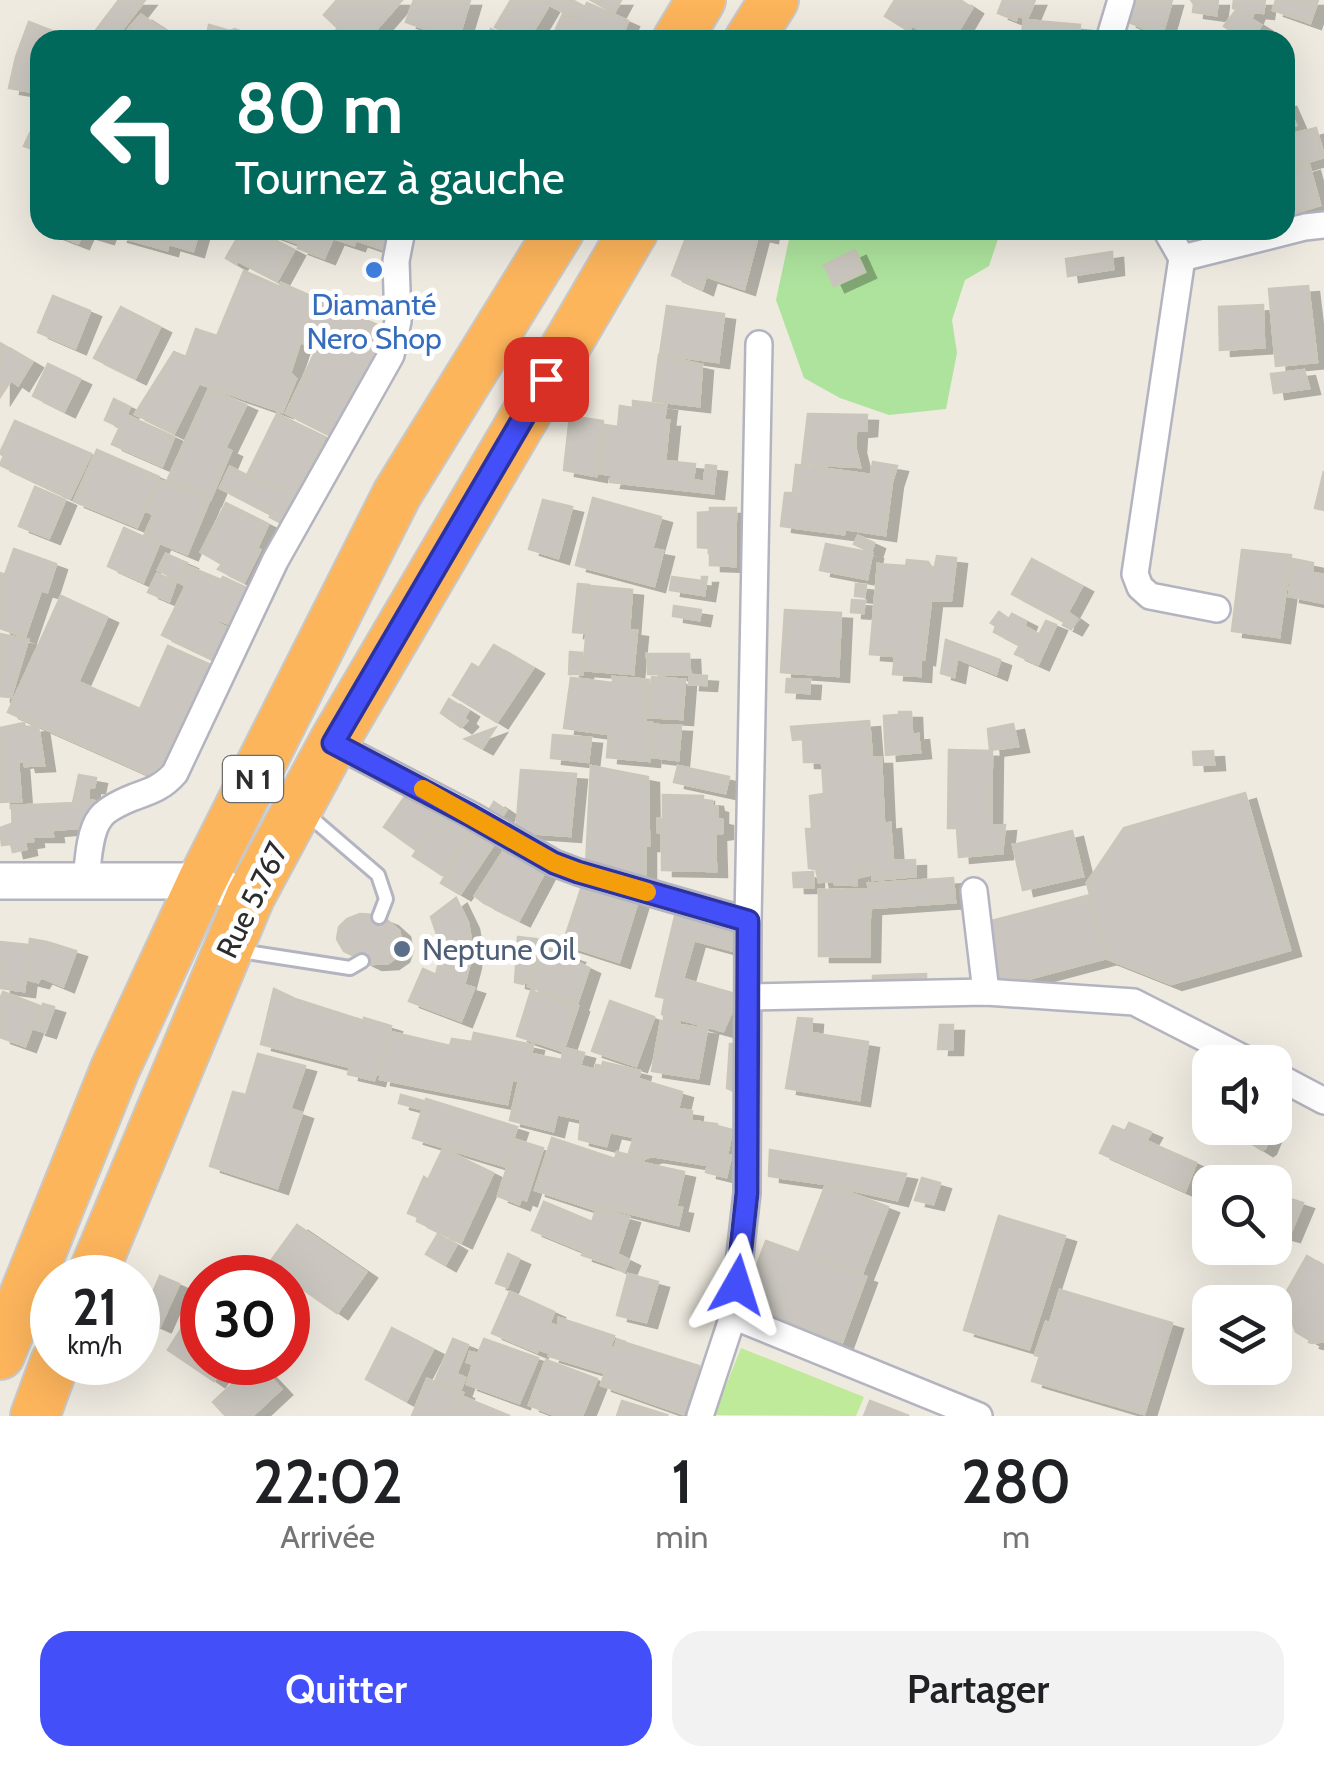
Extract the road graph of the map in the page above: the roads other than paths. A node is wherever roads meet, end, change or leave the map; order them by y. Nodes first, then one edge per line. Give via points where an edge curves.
1 (701, 0) edge
2 (774, 0) edge
3 (1121, 0) edge
4 (683, 30) edge
5 (755, 30) edge
6 (1112, 30) edge
7 (1324, 225) edge
8 (1295, 230) edge
9 (400, 240) edge
10 (554, 240) edge
11 (628, 240) edge
12 (1172, 240) edge
13 (1253, 240) edge
14 (1182, 258) junction
15 (759, 344) dead end
16 (1217, 608) dead end
17 (333, 743) junction
18 (298, 807) junction
19 (202, 880) junction
20 (0, 881) edge
21 (86, 881) junction
22 (974, 891) dead end
23 (250, 896) junction
24 (379, 916) dead end
25 (748, 921) junction
26 (228, 949) junction
27 (362, 961) dead end
28 (986, 992) junction
29 (748, 998) junction
30 (1218, 1045) edge
31 (1292, 1084) edge
32 (1324, 1101) edge
33 (101, 1255) edge
34 (733, 1316) junction
35 (0, 1355) edge
36 (47, 1385) edge
37 (35, 1416) edge
38 (700, 1416) edge
39 (979, 1416) edge

1 - 4 highway
2 - 5 highway
3 - 6 street
7 - 8 street
9 - 21 street via 391,356 275,562 175,772 100,818
10 - 19 highway, N 1 via 397,494
11 - 17 highway, Rue 5.767
12 - 14 street
13 - 14 street
14 - 16 street via 1135,574 1150,596
15 - 25 street
17 - 18 highway, Rue 5.767
17 - 25 street via 554,863
18 - 23 highway, Rue 5.767
18 - 24 lane via 378,875 386,900
19 - 21 main road
19 - 23 main road
19 - 35 highway, N 1 via 116,1069
20 - 21 main road
22 - 28 street
23 - 26 highway, Rue 5.767
25 - 29 street
26 - 27 lane via 350,968
26 - 33 highway, Rue 5.767
28 - 29 street
28 - 30 street via 1134,1002
29 - 34 street via 747,1193
31 - 32 street
34 - 38 street
34 - 39 street
36 - 37 highway

